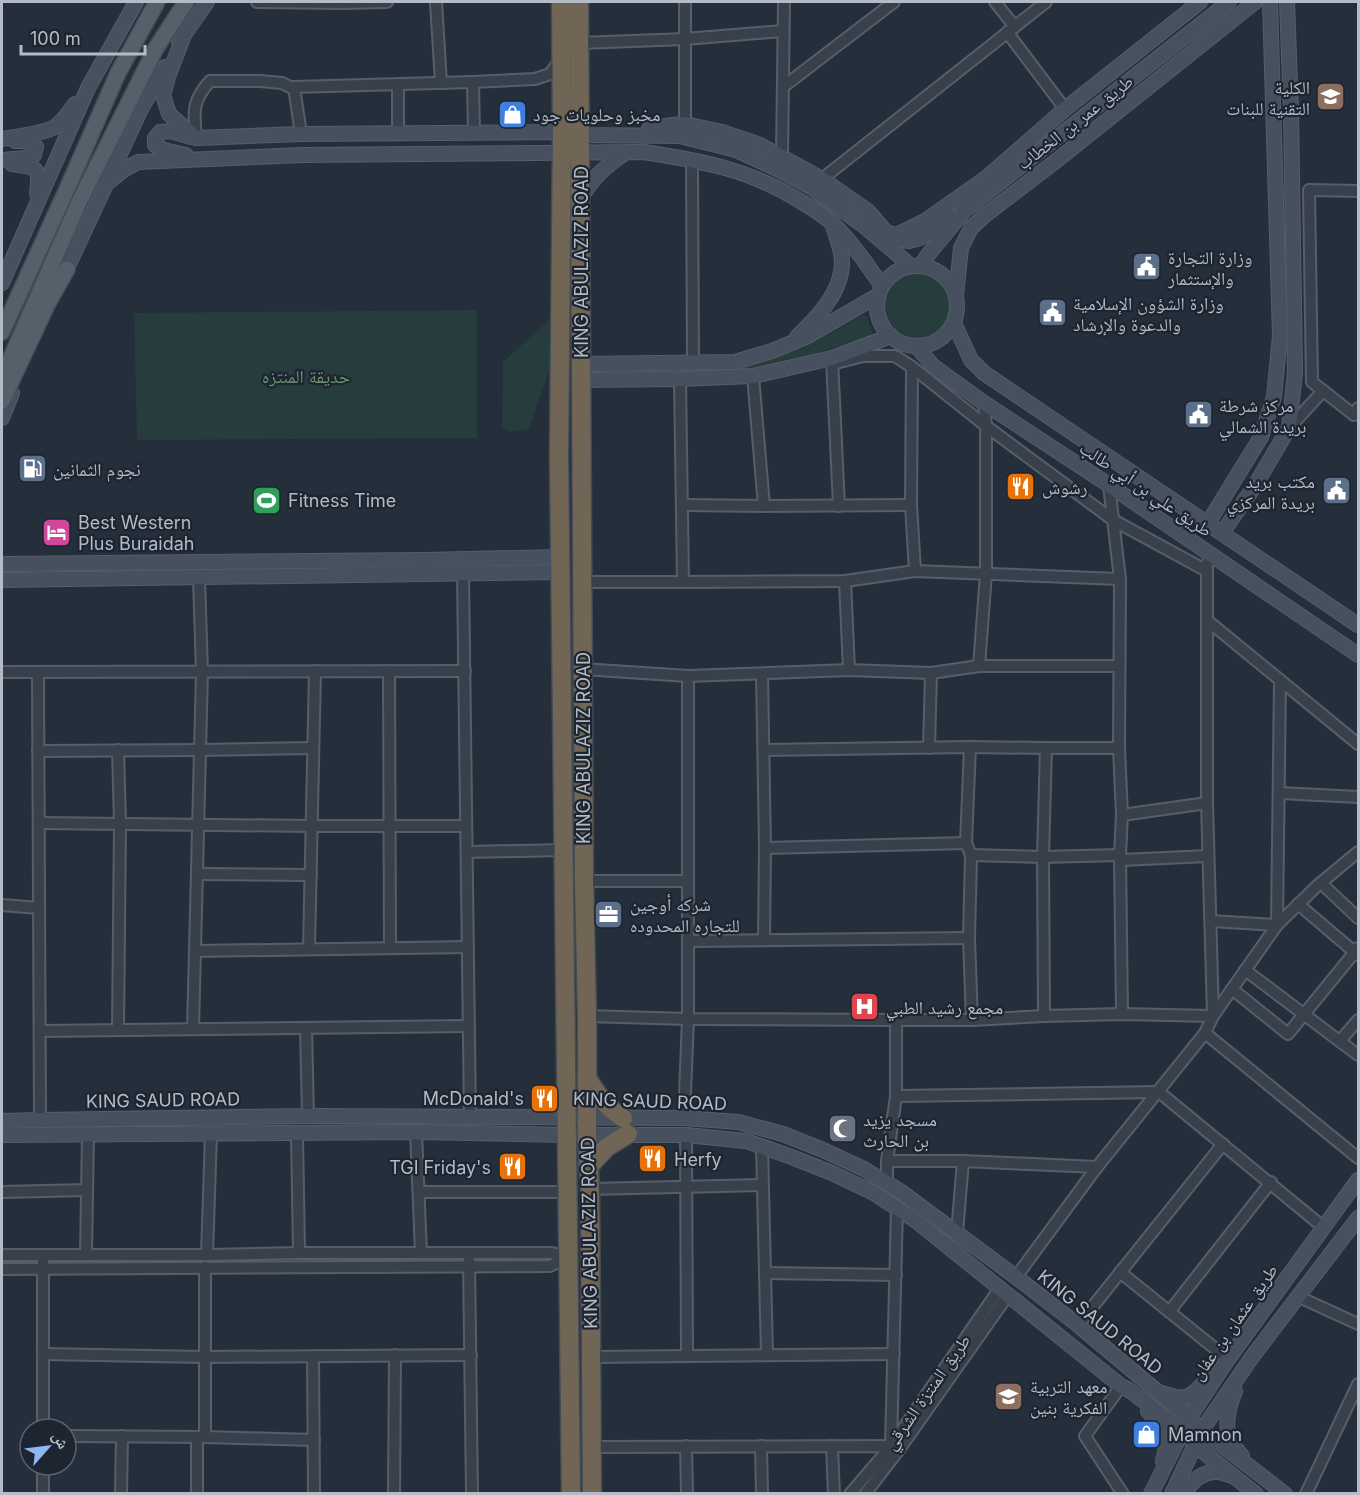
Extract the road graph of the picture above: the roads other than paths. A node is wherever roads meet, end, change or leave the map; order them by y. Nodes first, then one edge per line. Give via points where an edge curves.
1 (136, 2) edge
2 (158, 2) edge
3 (186, 2) edge
4 (207, 2) edge
5 (257, 2) edge
6 (343, 2) edge
7 (387, 2) edge
8 (436, 2) edge
9 (561, 2) edge
10 (579, 2) edge
11 (685, 2) edge
12 (784, 2) edge
13 (894, 2) edge
14 (995, 2) edge
15 (1046, 2) edge
16 (1200, 2) edge
17 (1229, 2) edge
18 (1255, 2) edge
19 (1270, 2) edge
20 (1287, 2) edge
21 (1011, 29) junction
22 (783, 31) junction
23 (184, 35) junction
24 (685, 39) junction
25 (580, 43) junction
26 (1139, 50) junction
27 (561, 58) junction
28 (1131, 79) junction
29 (473, 82) junction
30 (441, 83) junction
31 (398, 84) junction
32 (783, 87) junction
33 (88, 88) junction
34 (294, 89) junction
35 (1065, 109) junction
36 (684, 124) junction
37 (715, 131) junction
38 (474, 133) junction
39 (301, 134) junction
40 (398, 134) junction
41 (622, 134) junction
42 (196, 138) junction
43 (2, 140) edge
44 (574, 140) junction
45 (736, 150) junction
46 (626, 152) junction
47 (562, 153) junction
48 (782, 156) junction
49 (201, 159) junction
50 (692, 160) junction
51 (2, 161) edge
52 (107, 183) junction
53 (817, 183) junction
54 (1275, 190) junction
55 (1292, 190) junction
56 (1309, 190) junction
57 (1359, 191) edge
58 (581, 198) junction
59 (35, 208) junction
60 (965, 210) junction
61 (833, 223) junction
62 (864, 226) junction
63 (916, 266) junction
64 (67, 269) junction
65 (2, 283) edge
66 (881, 291) junction
67 (956, 295) junction
68 (954, 323) junction
69 (2, 332) edge
70 (891, 336) junction
71 (1280, 336) junction
72 (1295, 336) junction
73 (1311, 336) junction
74 (792, 343) junction
75 (918, 348) junction
76 (1295, 360) junction
77 (1312, 360) junction
78 (832, 361) junction
79 (693, 362) junction
80 (912, 367) junction
81 (581, 372) junction
82 (753, 376) junction
83 (2, 378) edge
84 (680, 379) junction
85 (1323, 391) junction
86 (2, 401) edge
87 (984, 403) junction
88 (1359, 408) edge
89 (2, 418) edge
90 (986, 426) junction
91 (1289, 428) junction
92 (1109, 485) junction
93 (683, 504) junction
94 (911, 505) junction
95 (764, 506) junction
96 (839, 506) junction
97 (1113, 520) junction
98 (1208, 523) junction
99 (1222, 533) junction
100 (1212, 556) junction
101 (2, 564) edge
102 (560, 565) junction
103 (915, 571) junction
104 (1207, 571) junction
105 (463, 573) junction
106 (986, 574) junction
107 (199, 578) junction
108 (1120, 579) junction
109 (2, 580) edge
110 (845, 581) junction
111 (582, 582) junction
112 (683, 582) junction
113 (1208, 621) junction
114 (1359, 625) edge
115 (1359, 655) edge
116 (979, 666) junction
117 (1119, 666) junction
118 (582, 669) junction
119 (849, 670) junction
120 (315, 671) junction
121 (389, 671) junction
122 (465, 671) junction
123 (2, 672) edge
124 (38, 672) junction
125 (202, 672) junction
126 (931, 673) junction
127 (762, 674) junction
128 (688, 676) junction
129 (1280, 680) junction
130 (1359, 744) edge
131 (970, 747) junction
132 (313, 748) junction
133 (929, 748) junction
134 (1046, 748) junction
135 (1119, 748) junction
136 (118, 750) junction
137 (200, 750) junction
138 (765, 750) junction
139 (38, 751) junction
140 (1280, 793) junction
141 (1359, 797) edge
142 (1207, 803) junction
143 (1122, 814) junction
144 (39, 823) junction
145 (120, 823) junction
146 (198, 826) junction
147 (312, 826) junction
148 (390, 826) junction
149 (466, 826) junction
150 (966, 843) junction
151 (765, 848) junction
152 (563, 850) junction
153 (467, 852) junction
154 (1359, 852) edge
155 (971, 855) junction
156 (1208, 856) junction
157 (1042, 857) junction
158 (1120, 857) junction
159 (197, 874) junction
160 (311, 876) junction
161 (584, 881) junction
162 (687, 881) junction
163 (1320, 884) junction
164 (1298, 904) junction
165 (2, 905) edge
166 (39, 908) junction
167 (1359, 918) edge
168 (1211, 921) junction
169 (1277, 925) junction
170 (969, 938) junction
171 (764, 940) junction
172 (689, 941) junction
173 (468, 947) junction
174 (390, 948) junction
175 (309, 949) junction
176 (195, 951) junction
177 (1357, 952) edge
178 (1245, 970) junction
179 (1232, 988) junction
180 (1122, 1014) junction
181 (1305, 1015) junction
182 (587, 1016) junction
183 (1044, 1016) junction
184 (1213, 1016) junction
185 (688, 1019) junction
186 (896, 1020) junction
187 (972, 1020) junction
188 (1359, 1020) edge
189 (469, 1026) junction
190 (306, 1028) junction
191 (193, 1029) junction
192 (118, 1030) junction
193 (40, 1031) junction
194 (1205, 1032) junction
195 (1340, 1041) junction
196 (1359, 1055) edge
197 (587, 1078) junction
198 (1159, 1092) junction
199 (896, 1096) junction
200 (308, 1116) junction
201 (470, 1117) junction
202 (566, 1117) junction
203 (684, 1118) junction
204 (40, 1120) junction
205 (2, 1122) edge
206 (587, 1126) junction
207 (626, 1126) junction
208 (416, 1132) junction
209 (297, 1133) junction
210 (88, 1134) junction
211 (211, 1134) junction
212 (2, 1135) edge
213 (567, 1135) junction
214 (686, 1135) junction
215 (1223, 1144) junction
216 (762, 1147) junction
217 (1359, 1158) edge
218 (887, 1161) junction
219 (963, 1161) junction
220 (588, 1167) junction
221 (1097, 1167) junction
222 (1359, 1180) edge
223 (1271, 1182) junction
224 (887, 1183) junction
225 (763, 1185) junction
226 (686, 1186) junction
227 (590, 1189) junction
228 (87, 1190) junction
229 (2, 1192) edge
230 (419, 1192) junction
231 (568, 1192) junction
232 (897, 1209) junction
233 (1359, 1218) edge
234 (1323, 1227) junction
235 (957, 1233) junction
236 (299, 1253) junction
237 (421, 1253) junction
238 (469, 1253) junction
239 (43, 1254) junction
240 (86, 1254) junction
241 (2, 1255) edge
242 (207, 1255) junction
243 (568, 1257) junction
244 (470, 1266) junction
245 (205, 1268) junction
246 (2, 1269) edge
247 (42, 1269) junction
248 (1120, 1272) junction
249 (765, 1273) junction
250 (896, 1275) junction
251 (1016, 1277) junction
252 (1004, 1291) junction
253 (1299, 1297) junction
254 (1169, 1312) junction
255 (1359, 1324) edge
256 (1078, 1325) junction
257 (43, 1354) junction
258 (894, 1354) junction
259 (395, 1355) junction
260 (471, 1355) junction
261 (767, 1355) junction
262 (313, 1356) junction
263 (687, 1356) junction
264 (204, 1357) junction
265 (591, 1357) junction
266 (1227, 1360) junction
267 (1247, 1364) junction
268 (1359, 1384) edge
269 (1125, 1388) junction
270 (1153, 1389) junction
271 (1354, 1407) edge
272 (43, 1417) edge
273 (1186, 1425) junction
274 (1202, 1431) junction
275 (78, 1436) edge
276 (122, 1437) junction
277 (201, 1437) junction
278 (314, 1440) junction
279 (686, 1446) junction
280 (761, 1446) junction
281 (832, 1446) junction
282 (1196, 1446) junction
283 (592, 1447) junction
284 (894, 1448) junction
285 (1250, 1468) junction
286 (43, 1477) edge
287 (1154, 1488) edge
288 (1253, 1491) edge
289 (43, 1494) edge
290 (121, 1494) edge
291 (197, 1494) edge
292 (314, 1494) edge
293 (394, 1494) edge
294 (472, 1494) edge
295 (571, 1494) edge
296 (592, 1494) edge
297 (687, 1494) edge
298 (762, 1494) edge
299 (834, 1494) edge
300 (849, 1494) edge
301 (866, 1494) edge
302 (1123, 1494) edge
303 (1172, 1494) edge
304 (1184, 1494) edge
305 (1284, 1494) edge
306 (1306, 1494) edge

1 - 33 main road
2 - 69 main road via 118,73
3 - 83 main road via 156,48 80,200
4 - 23 main road
5 - 6 street
6 - 7 street
8 - 30 street
9 - 27 highway, KING ABULAZIZ ROAD
10 - 25 highway, KING ABULAZIZ ROAD
11 - 24 street
12 - 22 street
13 - 32 street
14 - 21 street
15 - 21 street
16 - 26 main road
17 - 28 main road, طريق عمر بن الخطاب
18 - 67 main road, طريق عمر بن الخطاب via 971,228 961,248
19 - 54 main road
20 - 55 main road
21 - 35 street
21 - 53 street
22 - 24 street
22 - 32 street
23 - 42 main road via 163,95 169,114
23 - 52 main road via 141,110
24 - 25 street
24 - 36 street
25 - 44 highway, KING ABULAZIZ ROAD
26 - 28 main road
26 - 35 main road
27 - 29 street via 550,74 536,79
27 - 44 highway, KING ABULAZIZ ROAD
28 - 60 main road, طريق عمر بن الخطاب
29 - 30 street
29 - 38 street
30 - 31 street
31 - 34 street
31 - 40 street
32 - 48 street
33 - 43 main road via 53,128
33 - 59 main road
34 - 39 street
34 - 42 street via 282,83 210,81 194,109
35 - 53 main road via 986,178 925,222 901,233 885,231
36 - 37 main road
36 - 41 main road
37 - 45 main road
37 - 48 main road
38 - 40 main road
38 - 44 main road
39 - 40 main road
39 - 42 main road
41 - 44 main road
41 - 45 main road via 680,136
42 - 49 main road via 160,132 155,145
43 - 51 main road via 27,141 36,147 27,158
44 - 46 main road
44 - 47 highway, KING ABULAZIZ ROAD
44 - 58 highway, KING ABULAZIZ ROAD
45 - 53 main road
46 - 50 main road
46 - 58 main road via 604,167
47 - 49 main road
47 - 102 highway, KING ABULAZIZ ROAD
48 - 53 main road
49 - 52 main road via 138,162
50 - 61 main road via 732,169 779,187
50 - 79 street
51 - 59 main road via 36,170 39,176
52 - 64 main road
53 - 62 main road
54 - 55 street
54 - 71 main road
55 - 56 street
55 - 72 main road
56 - 57 street
56 - 73 street
58 - 81 highway, KING ABULAZIZ ROAD
59 - 65 main road
60 - 62 main road via 909,241 886,238
60 - 63 main road, طريق عمر بن الخطاب
61 - 66 main road via 856,249
61 - 74 main road via 842,261 840,279 821,312
62 - 63 main road
63 - 66 main road via 895,273
63 - 67 main road via 942,275
64 - 86 main road
64 - 89 main road
66 - 70 main road via 879,318
66 - 74 main road
67 - 68 main road
68 - 75 main road via 938,340
68 - 98 main road, طريق علي بن أبي طالب via 971,360 984,372
70 - 75 main road
70 - 78 main road
71 - 72 street
71 - 98 main road via 1274,397 1261,437
72 - 73 street
72 - 76 main road
73 - 77 street
74 - 79 main road via 735,362
75 - 87 main road, طريق علي بن أبي طالب via 933,366
76 - 77 street
76 - 91 main road
77 - 85 street via 1312,382
78 - 80 street via 895,356
78 - 82 main road
78 - 96 street
79 - 81 main road
80 - 90 street
80 - 94 street
81 - 84 main road
81 - 111 highway, KING ABULAZIZ ROAD
82 - 84 main road
82 - 95 street
84 - 93 street
85 - 88 street via 1354,416
85 - 91 street
87 - 90 street
87 - 92 main road, طريق علي بن أبي طالب
90 - 97 street
90 - 106 street
91 - 99 main road
92 - 97 street
92 - 100 main road, طريق علي بن أبي طالب
93 - 95 street
93 - 112 street
94 - 96 street
94 - 103 street
95 - 96 street
97 - 104 street
97 - 108 street
98 - 99 main road, طريق علي بن أبي طالب
99 - 114 main road, طريق علي بن أبي طالب
100 - 104 street
100 - 115 main road, طريق علي بن أبي طالب
101 - 102 main road via 402,560
102 - 105 main road
102 - 152 highway, KING ABULAZIZ ROAD
103 - 106 street
103 - 110 street
104 - 113 street
105 - 107 main road
105 - 122 street
106 - 108 street
106 - 116 street
107 - 109 main road
107 - 125 street
108 - 117 street
110 - 112 street
110 - 119 street
111 - 112 street
111 - 118 highway, KING ABULAZIZ ROAD
113 - 129 street
113 - 142 street
116 - 117 street
116 - 126 street
117 - 135 street
118 - 128 street
118 - 161 highway, KING ABULAZIZ ROAD
119 - 126 street
119 - 127 street
120 - 121 street
120 - 125 street
120 - 132 street
121 - 122 street
121 - 148 street
122 - 149 street
123 - 124 street
124 - 125 street
124 - 139 street
125 - 137 street
126 - 133 street
127 - 128 street
127 - 138 street
128 - 162 street
129 - 130 street
129 - 140 street
131 - 133 street
131 - 134 street
131 - 150 street
132 - 137 street
132 - 147 street
133 - 138 street
134 - 135 street
134 - 157 street
135 - 143 street
136 - 137 street
136 - 139 street
136 - 145 street
137 - 146 street
138 - 151 street
139 - 144 street
140 - 141 street
140 - 169 street
142 - 143 street
142 - 156 street
143 - 158 street
144 - 145 street
144 - 166 street
145 - 146 street
145 - 192 street
146 - 147 street
146 - 159 street
147 - 148 street
147 - 160 street
148 - 149 street
148 - 174 street
149 - 153 street
150 - 151 street
150 - 155 street
151 - 171 street
152 - 153 street
152 - 202 highway, KING ABULAZIZ ROAD
153 - 173 street
154 - 163 street
155 - 157 street
155 - 170 street
156 - 158 street
156 - 168 street
157 - 158 street
157 - 183 street
158 - 180 street
159 - 160 street
159 - 176 street
160 - 175 street
161 - 162 street
161 - 182 highway, KING ABULAZIZ ROAD
162 - 172 street
163 - 164 street
163 - 167 street
164 - 169 street
164 - 177 street
165 - 166 street
166 - 193 street
168 - 169 street
168 - 184 street
169 - 178 street
170 - 171 street
170 - 187 street
171 - 172 street
172 - 185 street
173 - 174 street
173 - 189 street
174 - 175 street
175 - 176 street
176 - 191 street
177 - 181 street
178 - 179 street
178 - 181 street
179 - 181 street via 1288,1034
179 - 184 street
180 - 183 street
180 - 184 street
181 - 195 street
182 - 185 street
182 - 197 highway, KING ABULAZIZ ROAD
183 - 187 street
184 - 194 street
185 - 186 street
185 - 203 street
186 - 187 street
186 - 199 street
188 - 195 street
189 - 190 street
189 - 201 street
190 - 191 street
190 - 200 street
191 - 192 street
192 - 193 street
193 - 204 street
194 - 198 street
194 - 217 street
195 - 196 street
197 - 206 highway, KING ABULAZIZ ROAD
197 - 207 highway
198 - 199 street
198 - 215 street
198 - 221 street
199 - 218 street
200 - 201 main road, KING SAUD ROAD
200 - 204 main road, KING SAUD ROAD
201 - 202 main road, KING SAUD ROAD
202 - 206 main road, KING SAUD ROAD
202 - 213 highway, KING ABULAZIZ ROAD
203 - 207 main road, KING SAUD ROAD
203 - 224 main road, KING SAUD ROAD via 738,1122 783,1134 844,1159
204 - 205 main road, KING SAUD ROAD
206 - 207 main road, KING SAUD ROAD
206 - 213 main road, KING SAUD ROAD
206 - 220 highway, KING ABULAZIZ ROAD
207 - 214 main road, KING SAUD ROAD
207 - 220 highway
208 - 209 main road, KING SAUD ROAD
208 - 213 main road, KING SAUD ROAD
208 - 230 street
209 - 211 main road, KING SAUD ROAD
209 - 236 street
210 - 211 main road, KING SAUD ROAD
210 - 212 main road, KING SAUD ROAD
210 - 228 street
211 - 242 street
213 - 231 highway, KING ABULAZIZ ROAD
214 - 216 main road, KING SAUD ROAD via 746,1141
214 - 226 street
215 - 223 street
215 - 248 street
216 - 225 street
216 - 232 main road, KING SAUD ROAD via 832,1173
218 - 219 street
218 - 224 street
219 - 221 street
219 - 235 street
220 - 227 highway, KING ABULAZIZ ROAD
221 - 251 street
222 - 234 main road, طريق عثمان بن عفان
223 - 234 street
223 - 254 street
224 - 235 main road, KING SAUD ROAD
225 - 226 street
225 - 249 street
226 - 227 street
226 - 263 street
227 - 265 highway, KING ABULAZIZ ROAD
228 - 229 street
228 - 240 street
230 - 231 street
230 - 237 street
231 - 243 highway, KING ABULAZIZ ROAD
232 - 250 street
232 - 252 main road, KING SAUD ROAD
233 - 253 main road, طريق عثمان بن عفان
234 - 266 main road, طريق عثمان بن عفان
235 - 251 main road, KING SAUD ROAD
236 - 237 street
236 - 242 street
237 - 238 street
238 - 243 street via 552,1253
238 - 244 street
239 - 240 street
239 - 241 street
239 - 247 street
240 - 242 street
243 - 244 street via 550,1266
243 - 295 highway, KING ABULAZIZ ROAD
244 - 245 street
244 - 260 street
245 - 247 street
245 - 264 street
246 - 247 street
247 - 257 street
248 - 254 street
248 - 256 street
249 - 250 street
249 - 261 street
250 - 258 street
251 - 256 main road, KING SAUD ROAD
252 - 269 main road, KING SAUD ROAD
252 - 284 street, طريق المنتزة الشرقي
253 - 255 street
253 - 267 main road, طريق عثمان بن عفان
254 - 266 street
256 - 270 main road, KING SAUD ROAD
257 - 264 street
257 - 272 street
258 - 261 street
258 - 284 street
259 - 260 street
259 - 262 street
259 - 293 street
260 - 294 street
261 - 263 street
262 - 264 street
262 - 278 street
263 - 265 street
264 - 277 street
265 - 283 highway, KING ABULAZIZ ROAD
266 - 270 main road via 1187,1397 1178,1398
266 - 273 main road, طريق عثمان بن عفان
267 - 274 main road, طريق عثمان بن عفان
267 - 285 main road via 1229,1407 1227,1425 1230,1440
268 - 271 street
269 - 273 main road, KING SAUD ROAD
269 - 287 main road via 1160,1424 1164,1434 1167,1450
269 - 302 street via 1085,1436
270 - 273 main road, KING SAUD ROAD
271 - 306 street
273 - 274 main road, KING SAUD ROAD
273 - 282 main road, KING SAUD ROAD
273 - 287 main road, طريق عثمان بن عفان
274 - 282 main road, طريق عثمان بن عفان
274 - 285 main road, KING SAUD ROAD
275 - 276 street
276 - 277 street
276 - 290 street
277 - 278 street
277 - 291 street
278 - 292 street
279 - 280 street
279 - 283 street
279 - 297 street
280 - 281 street
280 - 298 street
281 - 284 street
281 - 299 street
282 - 288 main road, KING SAUD ROAD
282 - 303 main road, طريق عثمان بن عفان
283 - 296 highway, KING ABULAZIZ ROAD
284 - 300 street, طريق المنتزة الشرقي
284 - 301 street
285 - 305 main road, KING SAUD ROAD
286 - 289 street
288 - 304 main road via 1217,1472 1196,1478

